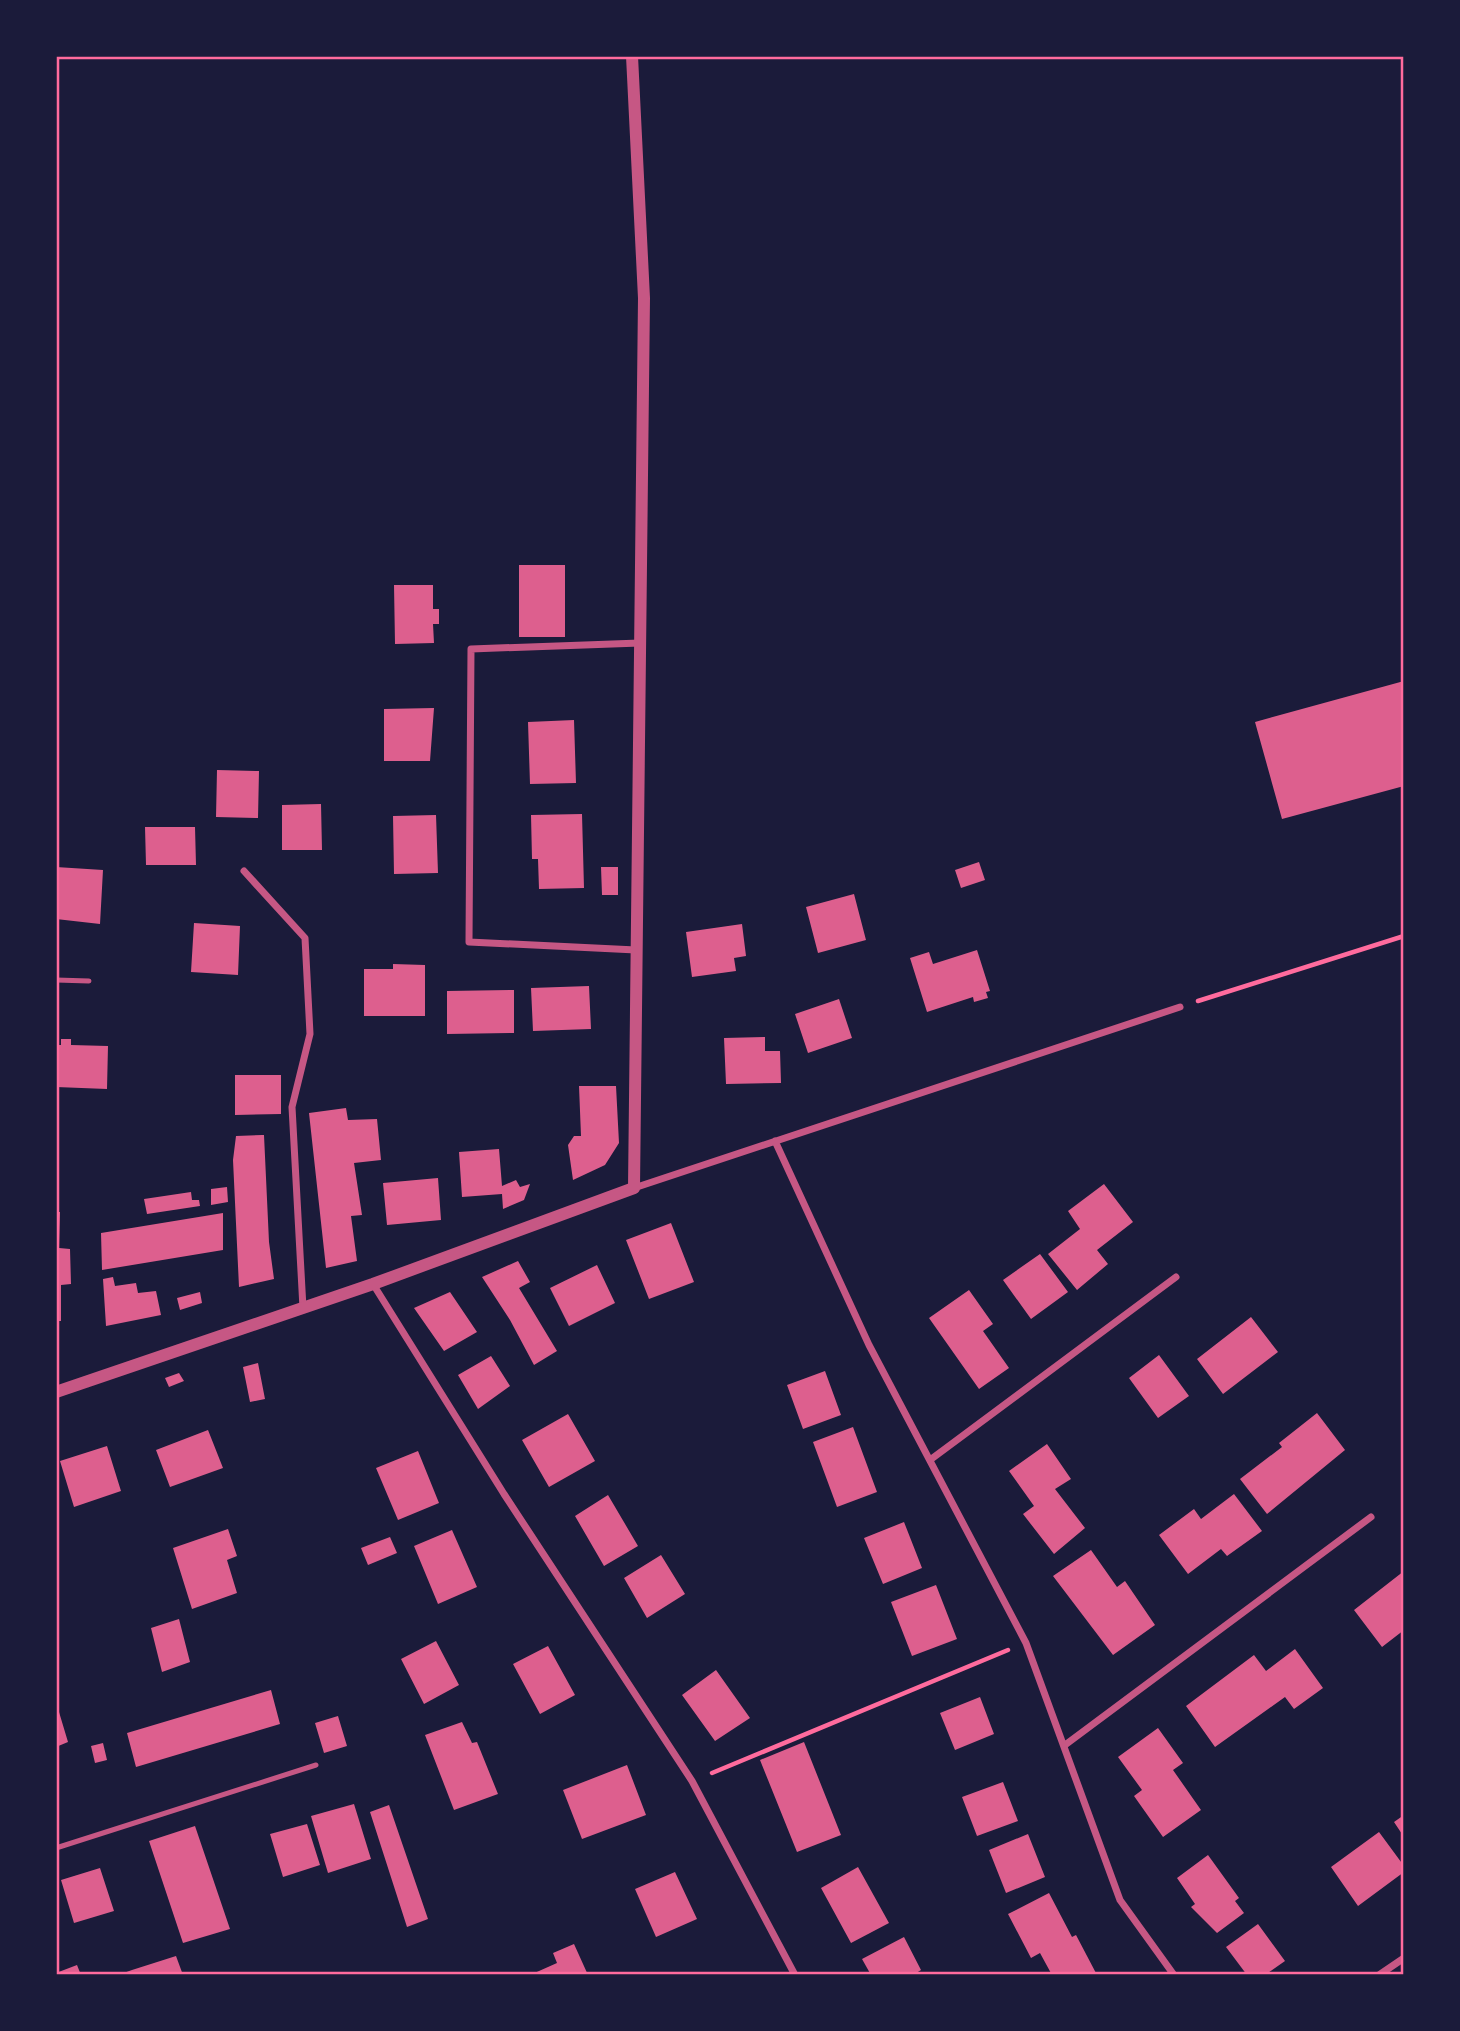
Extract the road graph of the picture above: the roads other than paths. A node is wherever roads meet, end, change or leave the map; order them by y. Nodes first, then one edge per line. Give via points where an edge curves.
1 (632, 56) edge
2 (640, 643) junction
3 (244, 871) dead end
4 (636, 950) junction
5 (56, 980) edge
6 (89, 981) dead end
7 (1180, 1007) road end
8 (775, 1141) junction
9 (634, 1188) junction
10 (1176, 1277) dead end
11 (373, 1284) junction
12 (303, 1308) junction
13 (56, 1392) edge
14 (930, 1460) junction
15 (1371, 1517) dead end
16 (1065, 1745) junction
17 (316, 1765) dead end
18 (56, 1848) edge
19 (1404, 1958) edge
20 (795, 1975) edge
21 (1174, 1975) edge
22 (1379, 1975) edge

1 - 2 street via 643,298
2 - 4 street
2 - 4 street via 471,649 469,942
3 - 12 street via 305,938 310,1034 292,1107
4 - 9 street
5 - 6 lane
7 - 8 street
8 - 9 street
8 - 14 street via 869,1345
9 - 11 street
10 - 14 street
11 - 12 street
11 - 20 street via 692,1781
12 - 13 street
14 - 16 street via 1026,1643
15 - 16 street
16 - 21 street via 1120,1900
17 - 18 lane
19 - 22 street

